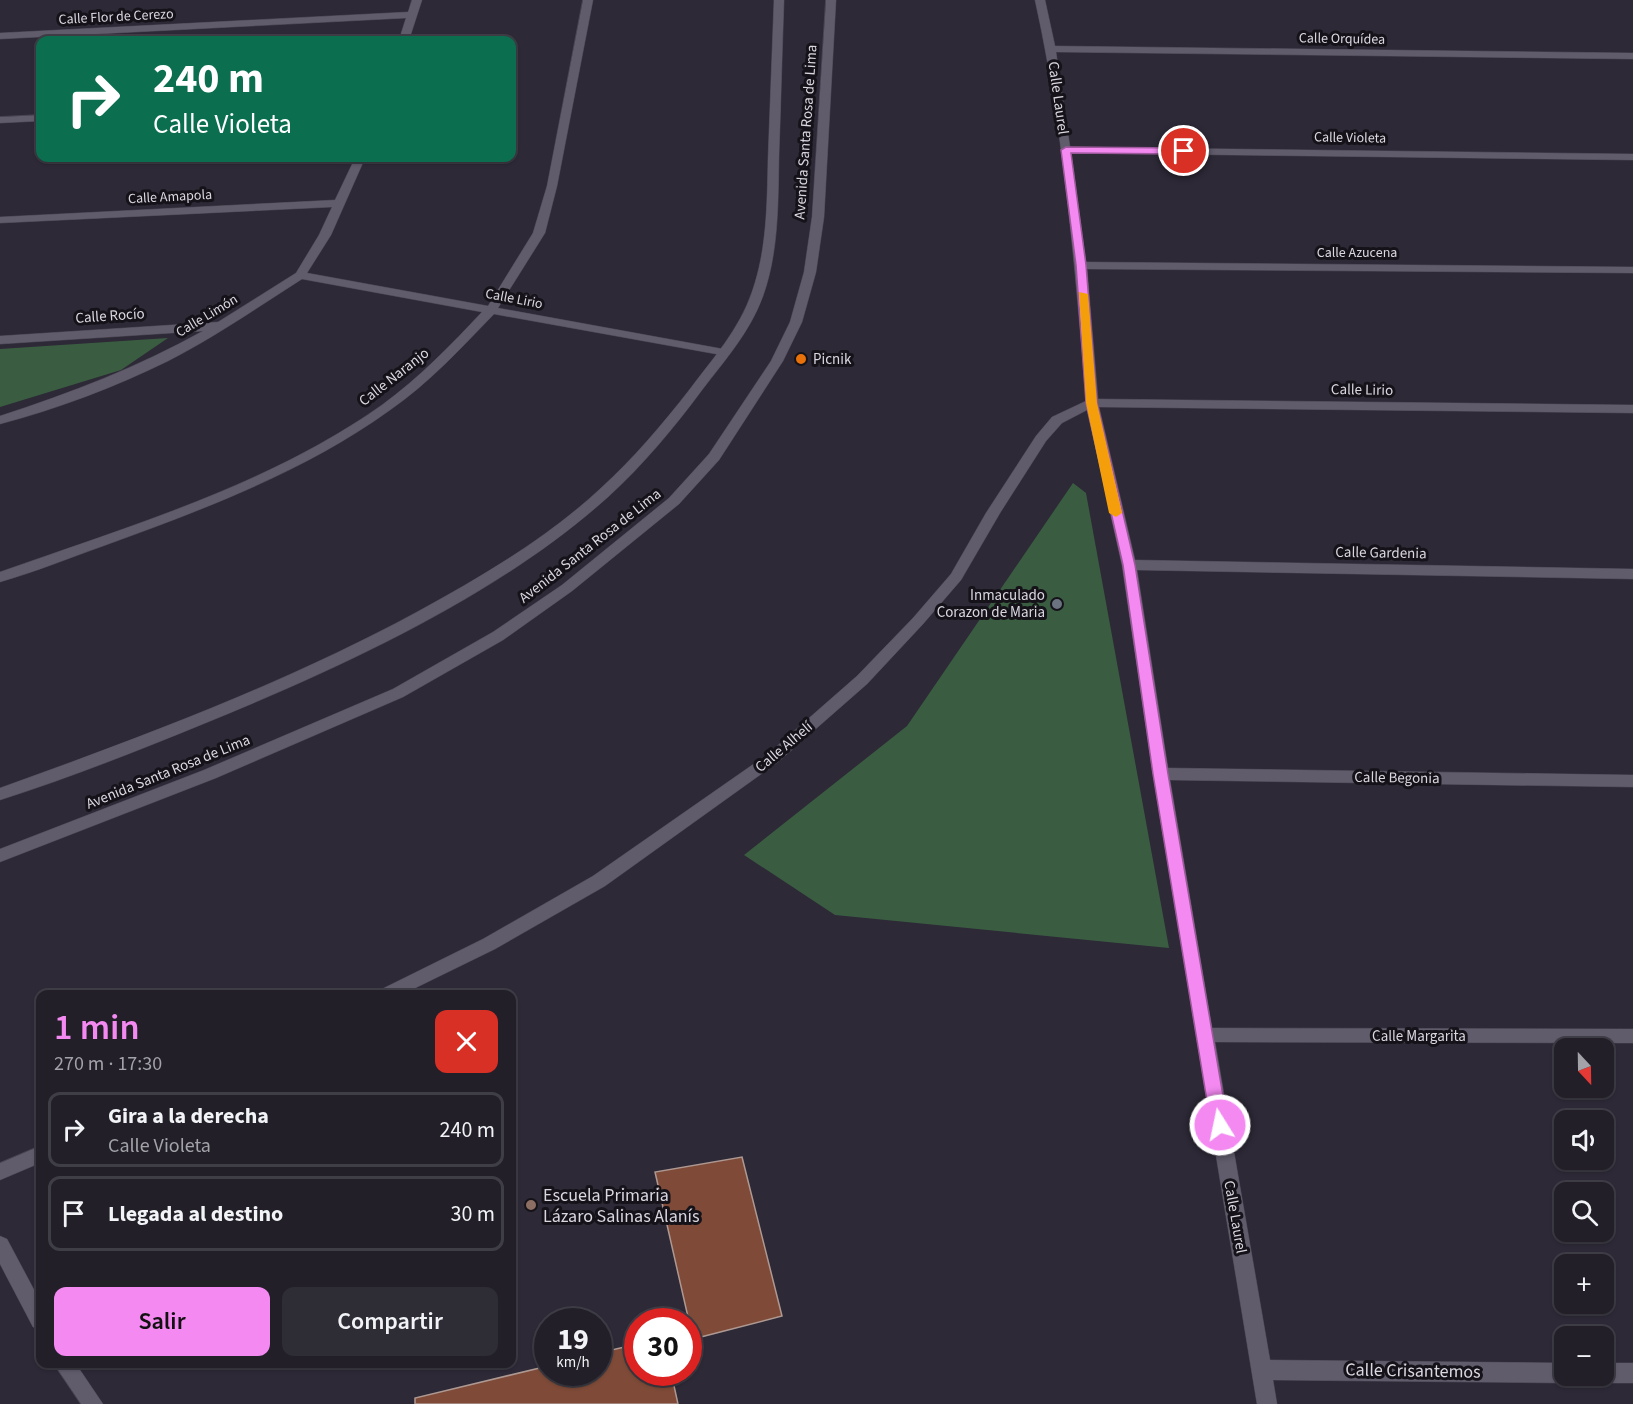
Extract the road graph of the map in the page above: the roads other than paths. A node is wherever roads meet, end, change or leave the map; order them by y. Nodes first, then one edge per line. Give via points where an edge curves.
1 (417, 0) edge
2 (588, 0) edge
3 (778, 0) edge
4 (831, 0) edge
5 (1040, 0) edge
6 (413, 15) junction
7 (0, 36) edge
8 (405, 36) edge
9 (1051, 49) junction
10 (1633, 56) edge
11 (36, 118) edge
12 (0, 120) edge
13 (1066, 150) junction
14 (1633, 157) edge
15 (358, 162) edge
16 (341, 203) junction
17 (0, 220) edge
18 (1081, 265) junction
19 (1633, 270) edge
20 (300, 275) junction
21 (490, 310) junction
22 (222, 325) junction
23 (0, 340) edge
24 (723, 353) junction
25 (1092, 403) junction
26 (1633, 409) edge
27 (0, 420) edge
28 (1129, 565) junction
29 (1633, 574) edge
30 (0, 577) edge
31 (1161, 774) junction
32 (1633, 781) edge
33 (0, 794) edge
34 (0, 856) edge
35 (396, 990) edge
36 (1205, 1035) junction
37 (1633, 1036) edge
38 (36, 1156) edge
39 (0, 1172) edge
40 (0, 1245) edge
41 (36, 1312) edge
42 (67, 1368) edge
43 (1261, 1370) junction
44 (1554, 1372) edge
45 (1614, 1373) edge
46 (1633, 1373) edge
47 (93, 1404) edge
48 (1267, 1404) edge

1 - 6 street
2 - 21 street, Calle Naranjo via 552,186 539,233
3 - 24 street, Avenida Santa Rosa de Lima via 769,247 756,299 742,329
4 - 34 street, Avenida Santa Rosa de Lima via 818,217 810,272 796,322 777,361 726,439 674,501 567,588 498,636 398,693 210,774
5 - 9 street, Calle Laurel
6 - 7 street, Calle Flor de Cerezo
6 - 8 street
9 - 10 street, Calle Orquídea
9 - 13 street, Calle Laurel
11 - 12 street
13 - 14 street, Calle Violeta
13 - 18 street, Calle Laurel
15 - 16 street, Calle Limón
16 - 17 street, Calle Amapola
16 - 20 street, Calle Limón
18 - 19 street, Calle Azucena
18 - 25 street, Calle Laurel
20 - 21 street, Calle Lirio
20 - 22 street, Calle Limón
21 - 24 street, Calle Lirio
21 - 30 street, Calle Naranjo via 444,359 387,407 317,451 235,490
22 - 23 street, Calle Rocío
22 - 27 street, Calle Limón via 164,358 83,393
24 - 33 street, Avenida Santa Rosa de Lima via 671,423 622,476 513,564 309,674 191,724
25 - 26 street, Calle Lirio
25 - 28 street, Calle Laurel
25 - 35 street, Calle Alhelí via 1057,420 1041,439 956,577 918,621 862,680 773,758 599,882 489,944
28 - 29 street, Calle Gardenia
28 - 31 street, Calle Laurel
31 - 32 street, Calle Begonia
31 - 36 street, Calle Laurel
36 - 37 street, Calle Margarita
36 - 43 street, Calle Laurel
38 - 39 street
40 - 41 street
42 - 47 street
43 - 44 street, Calle Crisantemos
43 - 48 street, Calle Laurel
45 - 46 street

